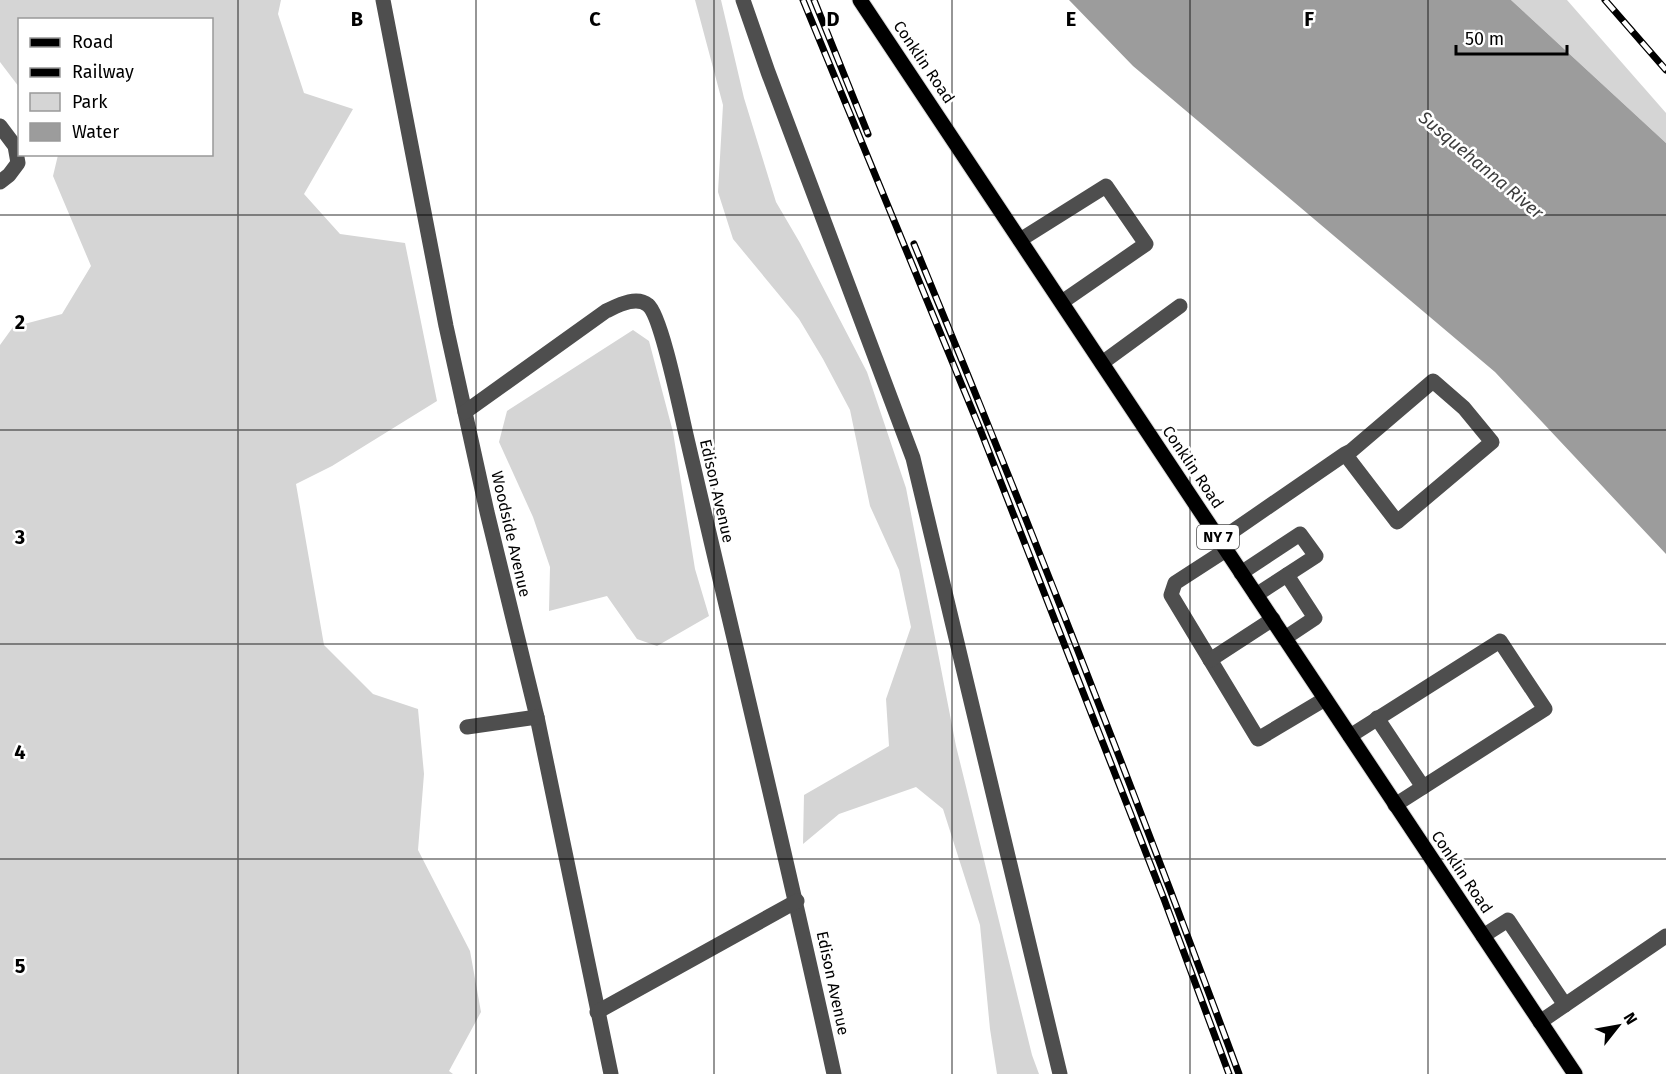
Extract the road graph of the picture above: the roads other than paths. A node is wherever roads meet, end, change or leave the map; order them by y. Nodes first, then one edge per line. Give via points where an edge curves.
1 (383, 0) edge
2 (743, 0) edge
3 (860, 0) edge
4 (0, 126) edge
5 (0, 182) edge
6 (1020, 240) junction
7 (1062, 302) junction
8 (1180, 306) dead end
9 (1102, 363) junction
10 (465, 412) junction
11 (1345, 454) junction
12 (1223, 545) junction
13 (1242, 573) junction
14 (1287, 575) junction
15 (1256, 595) junction
16 (1273, 620) junction
17 (1285, 638) junction
18 (1210, 660) junction
19 (1325, 699) junction
20 (537, 717) junction
21 (1377, 718) junction
22 (467, 727) dead end
23 (1350, 736) junction
24 (1423, 787) junction
25 (1395, 804) junction
26 (797, 901) junction
27 (1483, 936) junction
28 (1666, 936) edge
29 (1565, 1005) junction
30 (597, 1012) junction
31 (1540, 1022) junction
32 (611, 1074) edge
33 (834, 1074) edge
34 (1060, 1074) edge
35 (1575, 1074) edge

1 - 10 street, Woodside Avenue
2 - 34 street via 913,459
3 - 6 main road, Conklin Road / NY 7
4 - 5 street via 15,146 18,163
6 - 7 main road, Conklin Road / NY 7
6 - 7 street via 1106,186 1146,244
7 - 9 main road, Conklin Road / NY 7
8 - 9 street
9 - 12 main road, Conklin Road / NY 7
10 - 20 street, Woodside Avenue
10 - 26 street, Edison Avenue via 606,311 627,302 649,305 659,324
11 - 11 street via 1433,381 1464,408 1492,442 1397,522
11 - 12 street
12 - 13 main road, Conklin Road / NY 7
12 - 18 street via 1175,583 1171,595
13 - 14 street via 1300,534 1316,556
13 - 15 main road, Conklin Road / NY 7
14 - 15 street
14 - 17 street via 1315,618
15 - 16 main road, Conklin Road / NY 7
16 - 17 main road, Conklin Road / NY 7
16 - 18 street
17 - 19 main road, Conklin Road / NY 7
18 - 19 street via 1258,739
19 - 23 main road, Conklin Road / NY 7
20 - 22 street
20 - 30 street, Woodside Avenue
21 - 23 street
21 - 24 street
21 - 24 street via 1500,641 1545,709
23 - 25 main road, Conklin Road / NY 7
24 - 25 street
25 - 27 main road, Conklin Road / NY 7
26 - 30 street
26 - 33 street, Edison Avenue
27 - 29 street via 1508,920
27 - 31 main road, Conklin Road / NY 7
28 - 29 street
29 - 31 street
30 - 32 street, Woodside Avenue
31 - 35 main road, Conklin Road / NY 7

